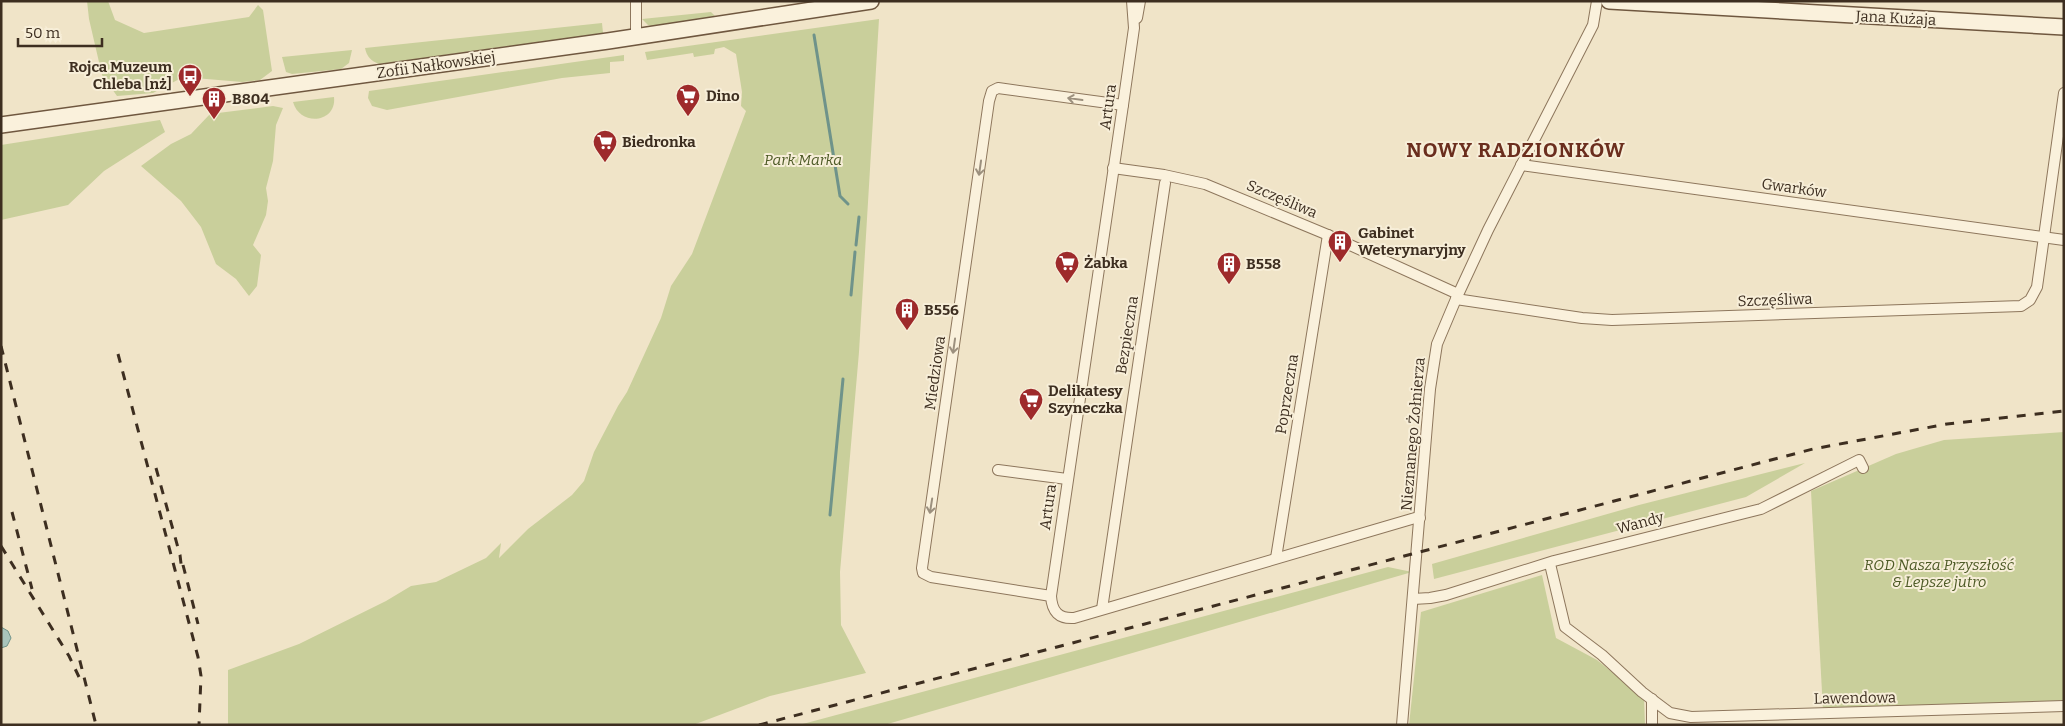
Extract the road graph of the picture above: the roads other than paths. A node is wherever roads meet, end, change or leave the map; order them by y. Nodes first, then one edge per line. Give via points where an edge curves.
1 (636, 1) edge
2 (871, 1) edge
3 (1598, 1) edge
4 (1609, 1) edge
5 (1134, 2) edge
6 (1784, 6) edge
7 (2064, 27) edge
8 (636, 37) junction
9 (2064, 93) edge
10 (1123, 105) junction
11 (1, 125) edge
12 (1521, 165) junction
13 (1113, 168) junction
14 (1165, 183) dead end
15 (1328, 235) junction
16 (2043, 238) junction
17 (2064, 240) edge
18 (1457, 296) junction
19 (1863, 468) dead end
20 (998, 470) dead end
21 (1067, 479) junction
22 (1420, 518) junction
23 (1276, 558) junction
24 (1550, 564) junction
25 (1051, 596) junction
26 (1413, 599) junction
27 (1102, 609) junction
28 (1652, 699) junction
29 (2064, 706) edge
30 (1402, 725) edge
31 (1652, 725) edge

1 - 8 street
2 - 8 street, Zofii Nałkowskiej
3 - 12 street, Nieznanego Żołnierza via 1593,25
4 - 6 street, Jana Kużaja
5 - 10 street, Artura via 1134,28
6 - 7 street, Jana Kużaja
8 - 11 street, Zofii Nałkowskiej
9 - 16 street, Szczęśliwa
10 - 13 street, Artura
10 -> 25 street, Miedziowa via 998,88 992,91 922,564 922,571 931,577
12 - 16 street, Gwarków
12 - 18 street, Nieznanego Żołnierza
13 - 15 street, Szczęśliwa via 1206,184
13 - 21 street, Artura
14 - 27 street, Bezpieczna
15 - 18 street, Szczęśliwa
15 - 23 street, Poprzeczna
16 - 17 street, Gwarków
16 - 18 street, Szczęśliwa via 2037,287 2030,300 2021,306 2002,308 1612,320 1582,318
18 - 22 street, Nieznanego Żołnierza via 1440,336 1433,363
19 - 24 street, Wandy via 1859,460 1760,509
20 - 21 street
21 - 25 street, Artura
22 - 23 street
22 - 26 street, Nieznanego Żołnierza
23 - 27 street
24 - 26 street, Wandy via 1446,595
24 - 28 street, Lawendowa via 1565,627
25 - 27 street via 1056,612 1065,619
26 - 30 street, Nieznanego Żołnierza
28 - 29 street, Lawendowa via 1670,713 1691,717
28 - 31 street

